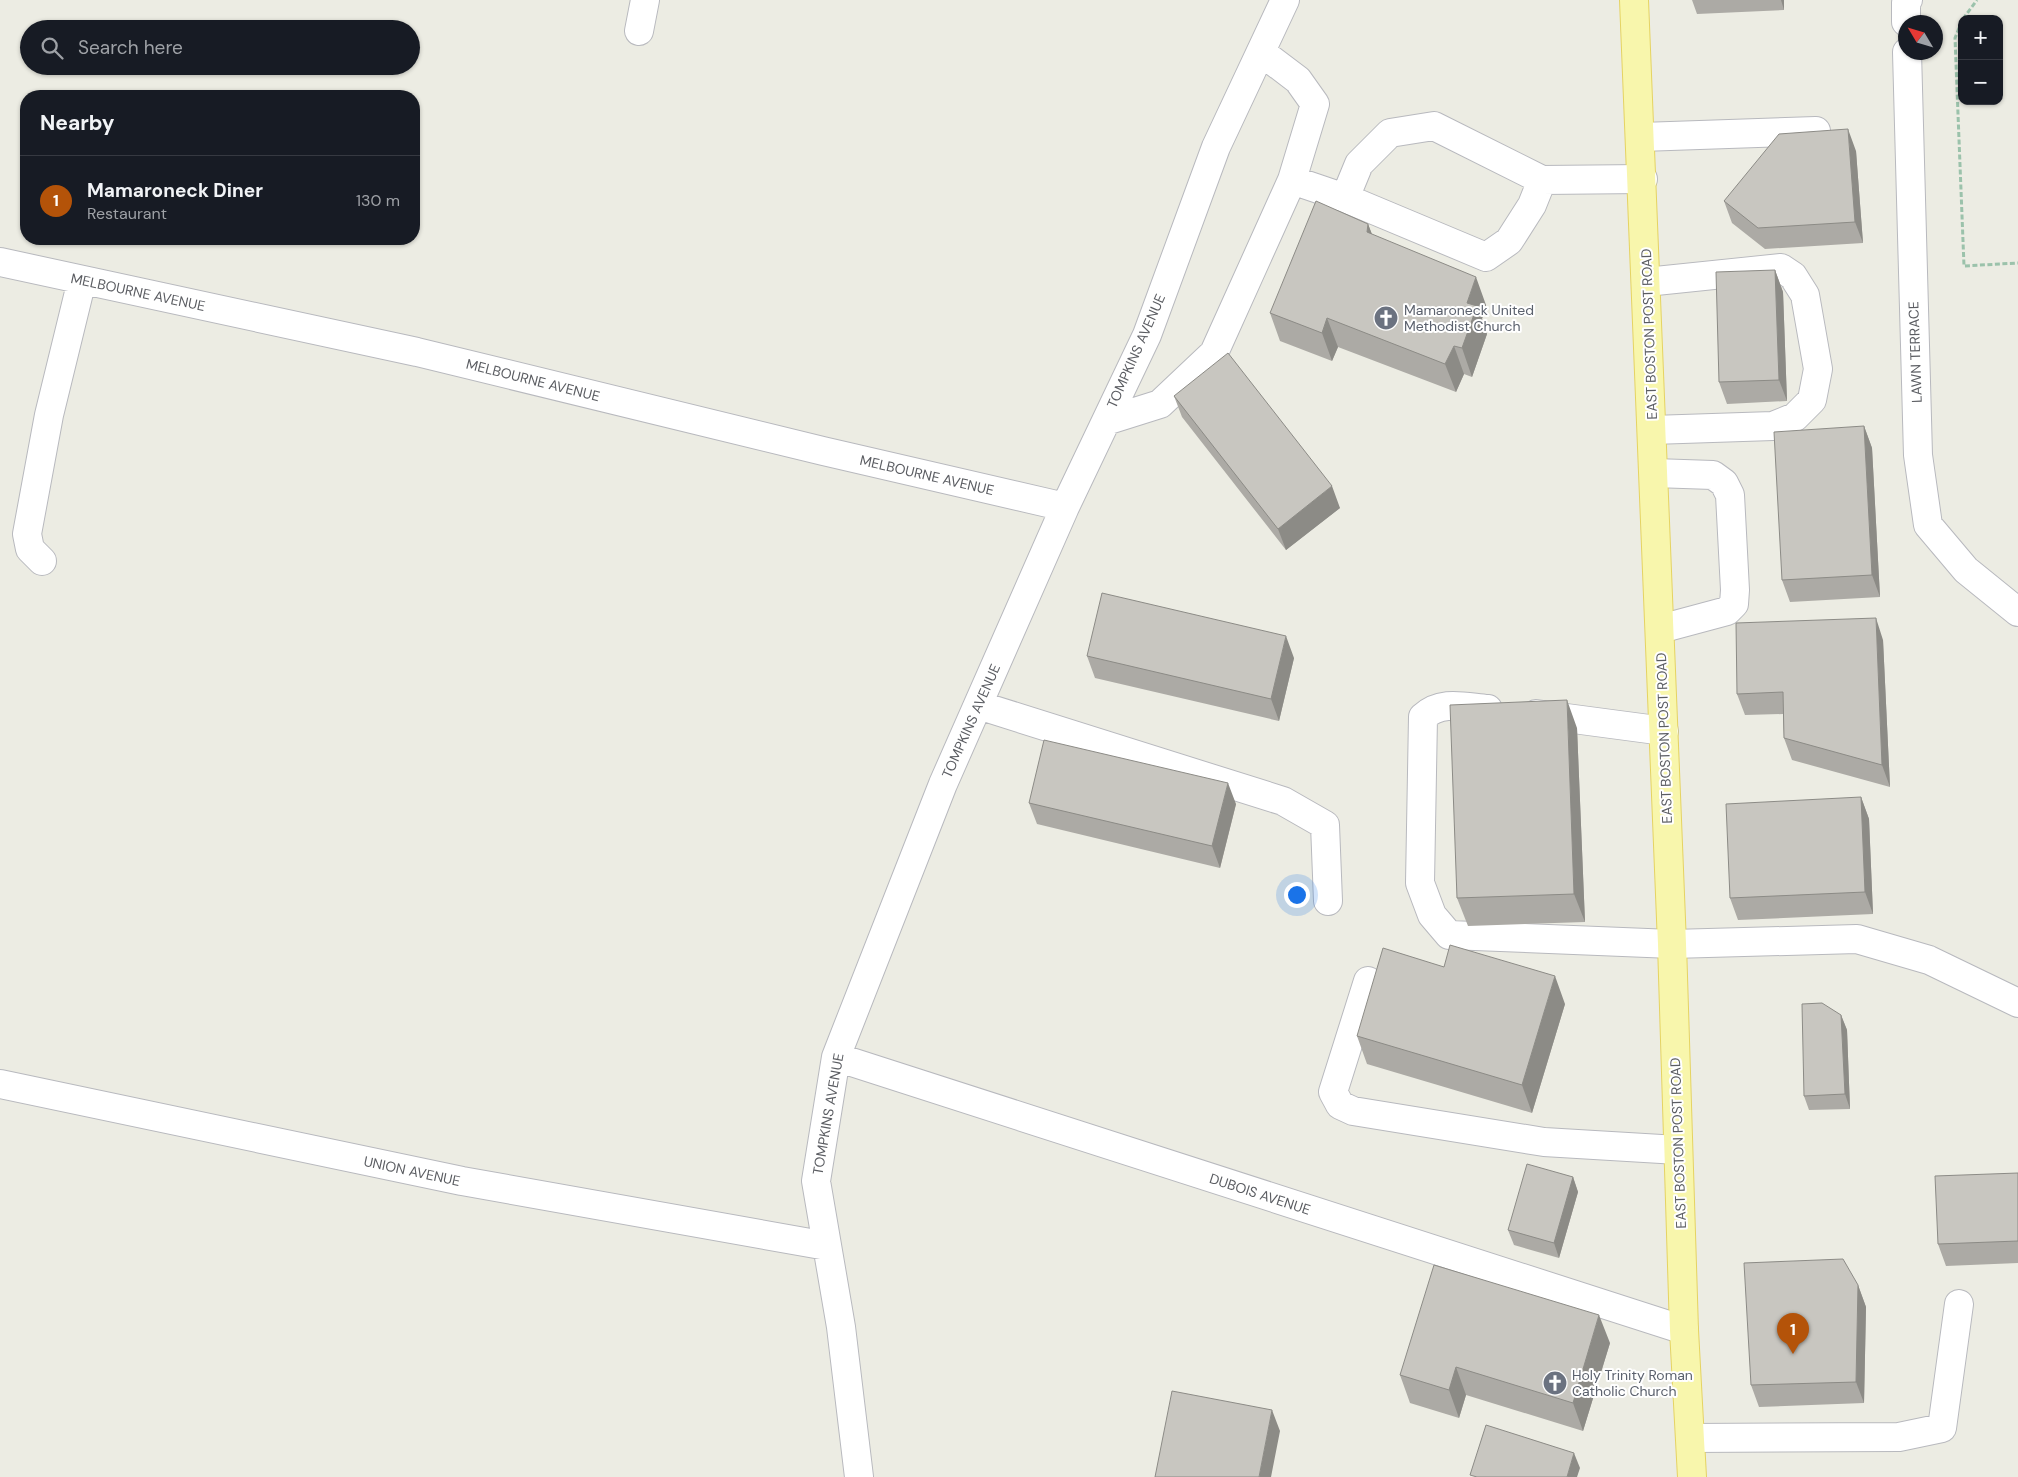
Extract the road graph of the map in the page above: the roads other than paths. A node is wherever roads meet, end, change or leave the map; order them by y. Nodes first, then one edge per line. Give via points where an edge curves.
1 (644, 0) edge
2 (1285, 0) edge
3 (1633, 0) edge
4 (1908, 0) edge
5 (1906, 15) edge
6 (639, 31) dead end
7 (1261, 52) junction
8 (1907, 60) edge
9 (1816, 131) edge
10 (1641, 137) junction
11 (1292, 180) junction
12 (1542, 180) junction
13 (1643, 180) junction
14 (1344, 198) junction
15 (0, 262) edge
16 (82, 280) junction
17 (1646, 282) junction
18 (1106, 421) junction
19 (1652, 430) junction
20 (1654, 472) junction
21 (1065, 507) junction
22 (42, 561) dead end
23 (2018, 612) edge
24 (1660, 629) junction
25 (978, 704) junction
26 (1664, 731) junction
27 (1328, 901) dead end
28 (1672, 944) junction
29 (1368, 982) dead end
30 (2018, 1004) edge
31 (836, 1057) junction
32 (0, 1084) edge
33 (1678, 1150) junction
34 (827, 1246) junction
35 (1959, 1304) dead end
36 (1684, 1330) junction
37 (1691, 1438) junction
38 (859, 1477) edge
39 (1692, 1477) edge

1 - 6 street
2 - 7 street, TOMPKINS AVENUE
3 - 10 main road, EAST BOSTON POST ROAD
4 - 5 street
7 - 11 street via 1298,80 1315,104
7 - 18 street, TOMPKINS AVENUE via 1216,147 1147,335
8 - 23 street, LAWN TERRACE via 1918,455 1928,525 1966,570
9 - 10 street
10 - 13 main road, EAST BOSTON POST ROAD
11 - 14 street
11 - 18 street via 1214,353 1160,404
12 - 13 street
12 - 14 street via 1434,126 1390,133 1359,164
12 - 14 street via 1532,205 1509,241 1486,257
13 - 17 main road, EAST BOSTON POST ROAD
15 - 16 street, MELBOURNE AVENUE
16 - 21 street, MELBOURNE AVENUE via 417,352
16 - 22 street via 49,415 27,534 30,549
17 - 19 main road, EAST BOSTON POST ROAD
17 - 19 street via 1781,268 1794,276 1806,296 1818,369 1812,400 1795,417 1773,426
18 - 21 street, TOMPKINS AVENUE
19 - 20 main road, EAST BOSTON POST ROAD
20 - 24 main road, EAST BOSTON POST ROAD
20 - 24 street via 1713,475 1724,483 1730,495 1735,590 1734,604 1727,611
21 - 25 street, TOMPKINS AVENUE
24 - 26 main road, EAST BOSTON POST ROAD
25 - 27 street via 1283,800 1325,825
25 - 31 street, TOMPKINS AVENUE via 943,784
26 - 28 main road, EAST BOSTON POST ROAD
26 - 28 street via 1457,706 1433,707 1423,717 1420,883 1432,915 1449,935
28 - 30 street via 1857,939 1929,960
28 - 33 main road, EAST BOSTON POST ROAD
29 - 33 street via 1333,1092 1340,1105 1353,1111 1544,1142
31 - 34 street, TOMPKINS AVENUE via 816,1181
31 - 36 street, DUBOIS AVENUE
32 - 34 street, UNION AVENUE via 462,1181
33 - 36 main road, EAST BOSTON POST ROAD
34 - 38 street, TOMPKINS AVENUE via 841,1327
35 - 37 street via 1942,1428 1899,1437
36 - 37 main road, EAST BOSTON POST ROAD
37 - 39 main road, EAST BOSTON POST ROAD

